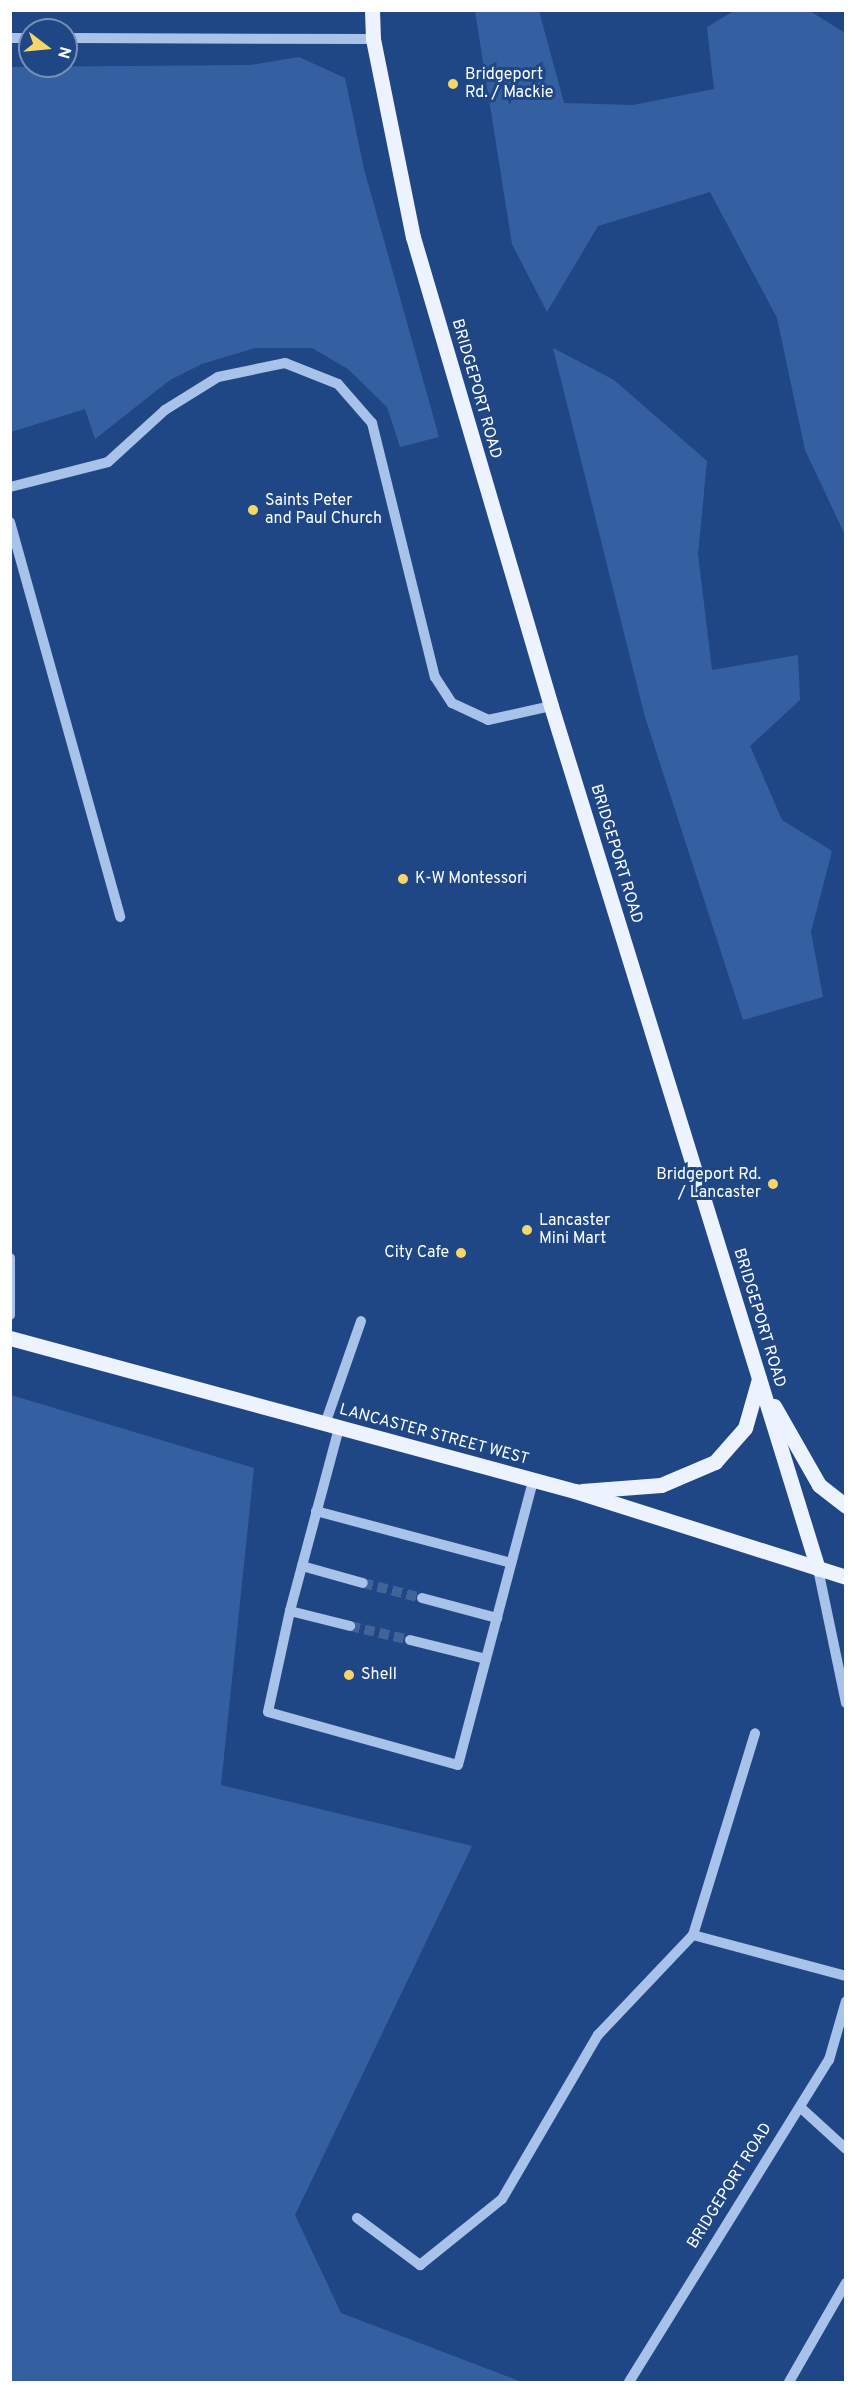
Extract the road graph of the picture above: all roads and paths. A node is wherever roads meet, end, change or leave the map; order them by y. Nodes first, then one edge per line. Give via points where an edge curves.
1 (372, 10) edge
2 (78, 38) edge
3 (373, 39) junction
4 (10, 487) edge
5 (10, 522) edge
6 (551, 706) junction
7 (120, 917) dead end
8 (10, 1258) edge
9 (10, 1315) edge
10 (361, 1321) dead end
11 (10, 1338) edge
12 (759, 1380) junction
13 (332, 1426) junction
14 (533, 1480) junction
15 (575, 1491) junction
16 (846, 1506) edge
17 (316, 1511) junction
18 (511, 1563) junction
19 (302, 1566) junction
20 (818, 1569) junction
21 (846, 1577) edge
22 (363, 1583) tunnel mouth
23 (422, 1598) tunnel mouth
24 (290, 1611) junction
25 (497, 1618) junction
26 (350, 1626) tunnel mouth
27 (410, 1641) tunnel mouth
28 (486, 1659) junction
29 (846, 1703) edge
30 (755, 1733) dead end
31 (693, 1935) junction
32 (846, 1976) edge
33 (846, 2001) edge
34 (800, 2107) junction
35 (846, 2149) edge
36 (357, 2218) dead end
37 (846, 2283) edge
38 (629, 2382) edge
39 (789, 2382) edge

1 - 3 main road, BRIDGEPORT ROAD
2 - 3 street
3 - 6 main road, BRIDGEPORT ROAD via 413,237
4 - 6 street via 108,462 165,410 218,377 285,363 338,384 372,423 435,677 452,703 488,720
5 - 7 street
6 - 12 main road, BRIDGEPORT ROAD
8 - 9 street
10 - 13 street
11 - 13 main road, LANCASTER STREET WEST
12 - 15 main road via 745,1428 715,1462 661,1485
12 - 16 main road via 819,1485
12 - 20 main road, BRIDGEPORT ROAD
13 - 14 main road, LANCASTER STREET WEST
13 - 17 street
14 - 15 main road, LANCASTER STREET WEST
14 - 18 street
15 - 20 main road, LANCASTER STREET WEST
17 - 18 street
17 - 19 street
18 - 25 street
19 - 22 street
19 - 24 street
20 - 21 main road, LANCASTER STREET WEST
20 - 29 street, BRIDGEPORT ROAD
23 - 25 street
24 - 26 street
24 - 28 street via 268,1712 458,1765
25 - 28 street
27 - 28 street
30 - 31 street
31 - 32 street
31 - 36 street via 598,2035 502,2199 420,2265
33 - 34 street, BRIDGEPORT ROAD via 829,2060
34 - 35 street
34 - 38 street, BRIDGEPORT ROAD
37 - 39 street

